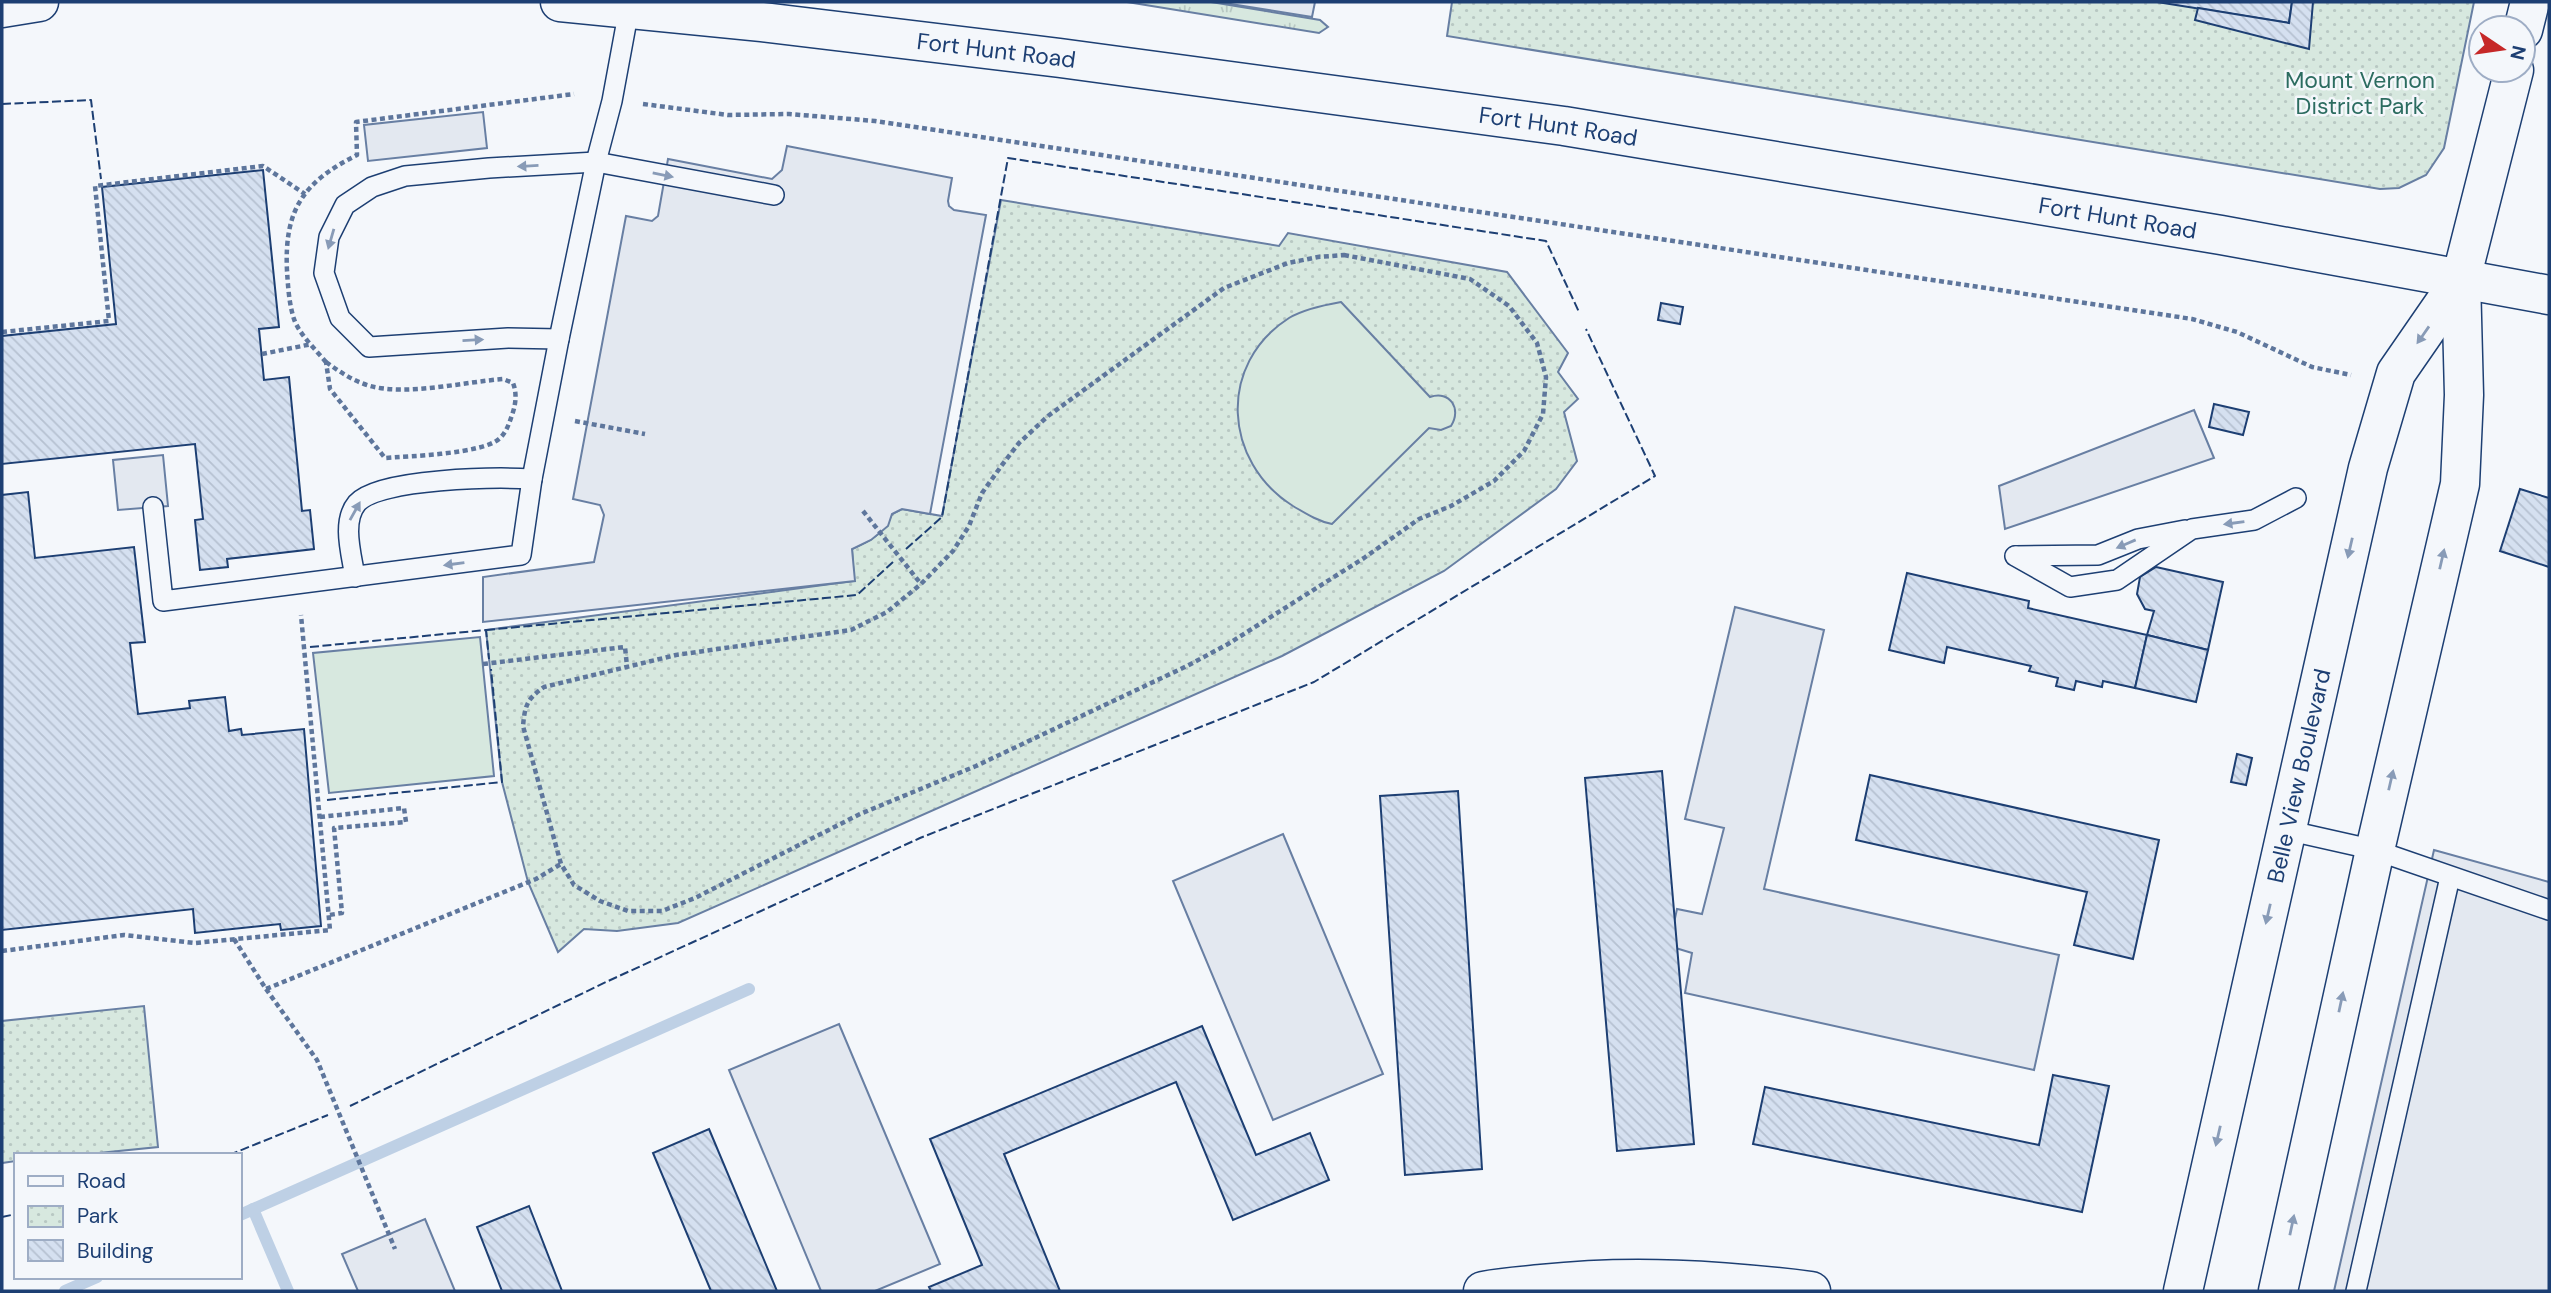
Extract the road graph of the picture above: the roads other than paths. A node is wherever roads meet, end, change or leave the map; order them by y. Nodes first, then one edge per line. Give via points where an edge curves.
1 (39, 2) edge
2 (560, 2) edge
3 (2, 8) edge
4 (629, 9) junction
5 (2510, 84) edge
6 (596, 162) junction
7 (774, 195) dead end
8 (2461, 279) junction
9 (2549, 295) edge
10 (559, 340) junction
11 (532, 479) junction
12 (2296, 498) dead end
13 (153, 507) dead end
14 (2192, 529) junction
15 (355, 577) junction
16 (2286, 831) junction
17 (2375, 850) junction
18 (2450, 877) junction
19 (2549, 910) edge
20 (1483, 1291) edge
21 (1811, 1291) edge
22 (2183, 1291) edge
23 (2278, 1291) edge
24 (2356, 1291) edge

1 - 3 main road
2 - 4 main road, Fort Hunt Road
4 - 6 lane
4 - 8 main road, Fort Hunt Road via 1060,58 1564,126 2221,234
5 - 8 main road, Belle View Boulevard
6 -> 7 lane
6 - 10 lane
6 -> 10 lane via 405,176 372,187 345,205 329,237 324,273 340,318 369,347 508,338
8 - 9 main road, Fort Hunt Road
8 -> 16 main road, Belle View Boulevard via 2396,373 2368,468
17 -> 8 main road, Belle View Boulevard via 2460,484 2464,395
10 - 11 lane
11 -> 15 lane via 522,555
15 -> 11 lane via 349,522 357,503 378,490 452,479
12 -> 14 lane via 2254,520
13 - 15 lane via 163,601
14 -> 14 lane via 2138,539 2098,555 2015,556 2070,587 2117,580
16 - 17 lane
16 -> 22 main road, Belle View Boulevard
17 - 18 lane
23 -> 17 main road, Belle View Boulevard
18 - 19 lane
18 - 24 lane
20 - 21 main road via 1659,1278

